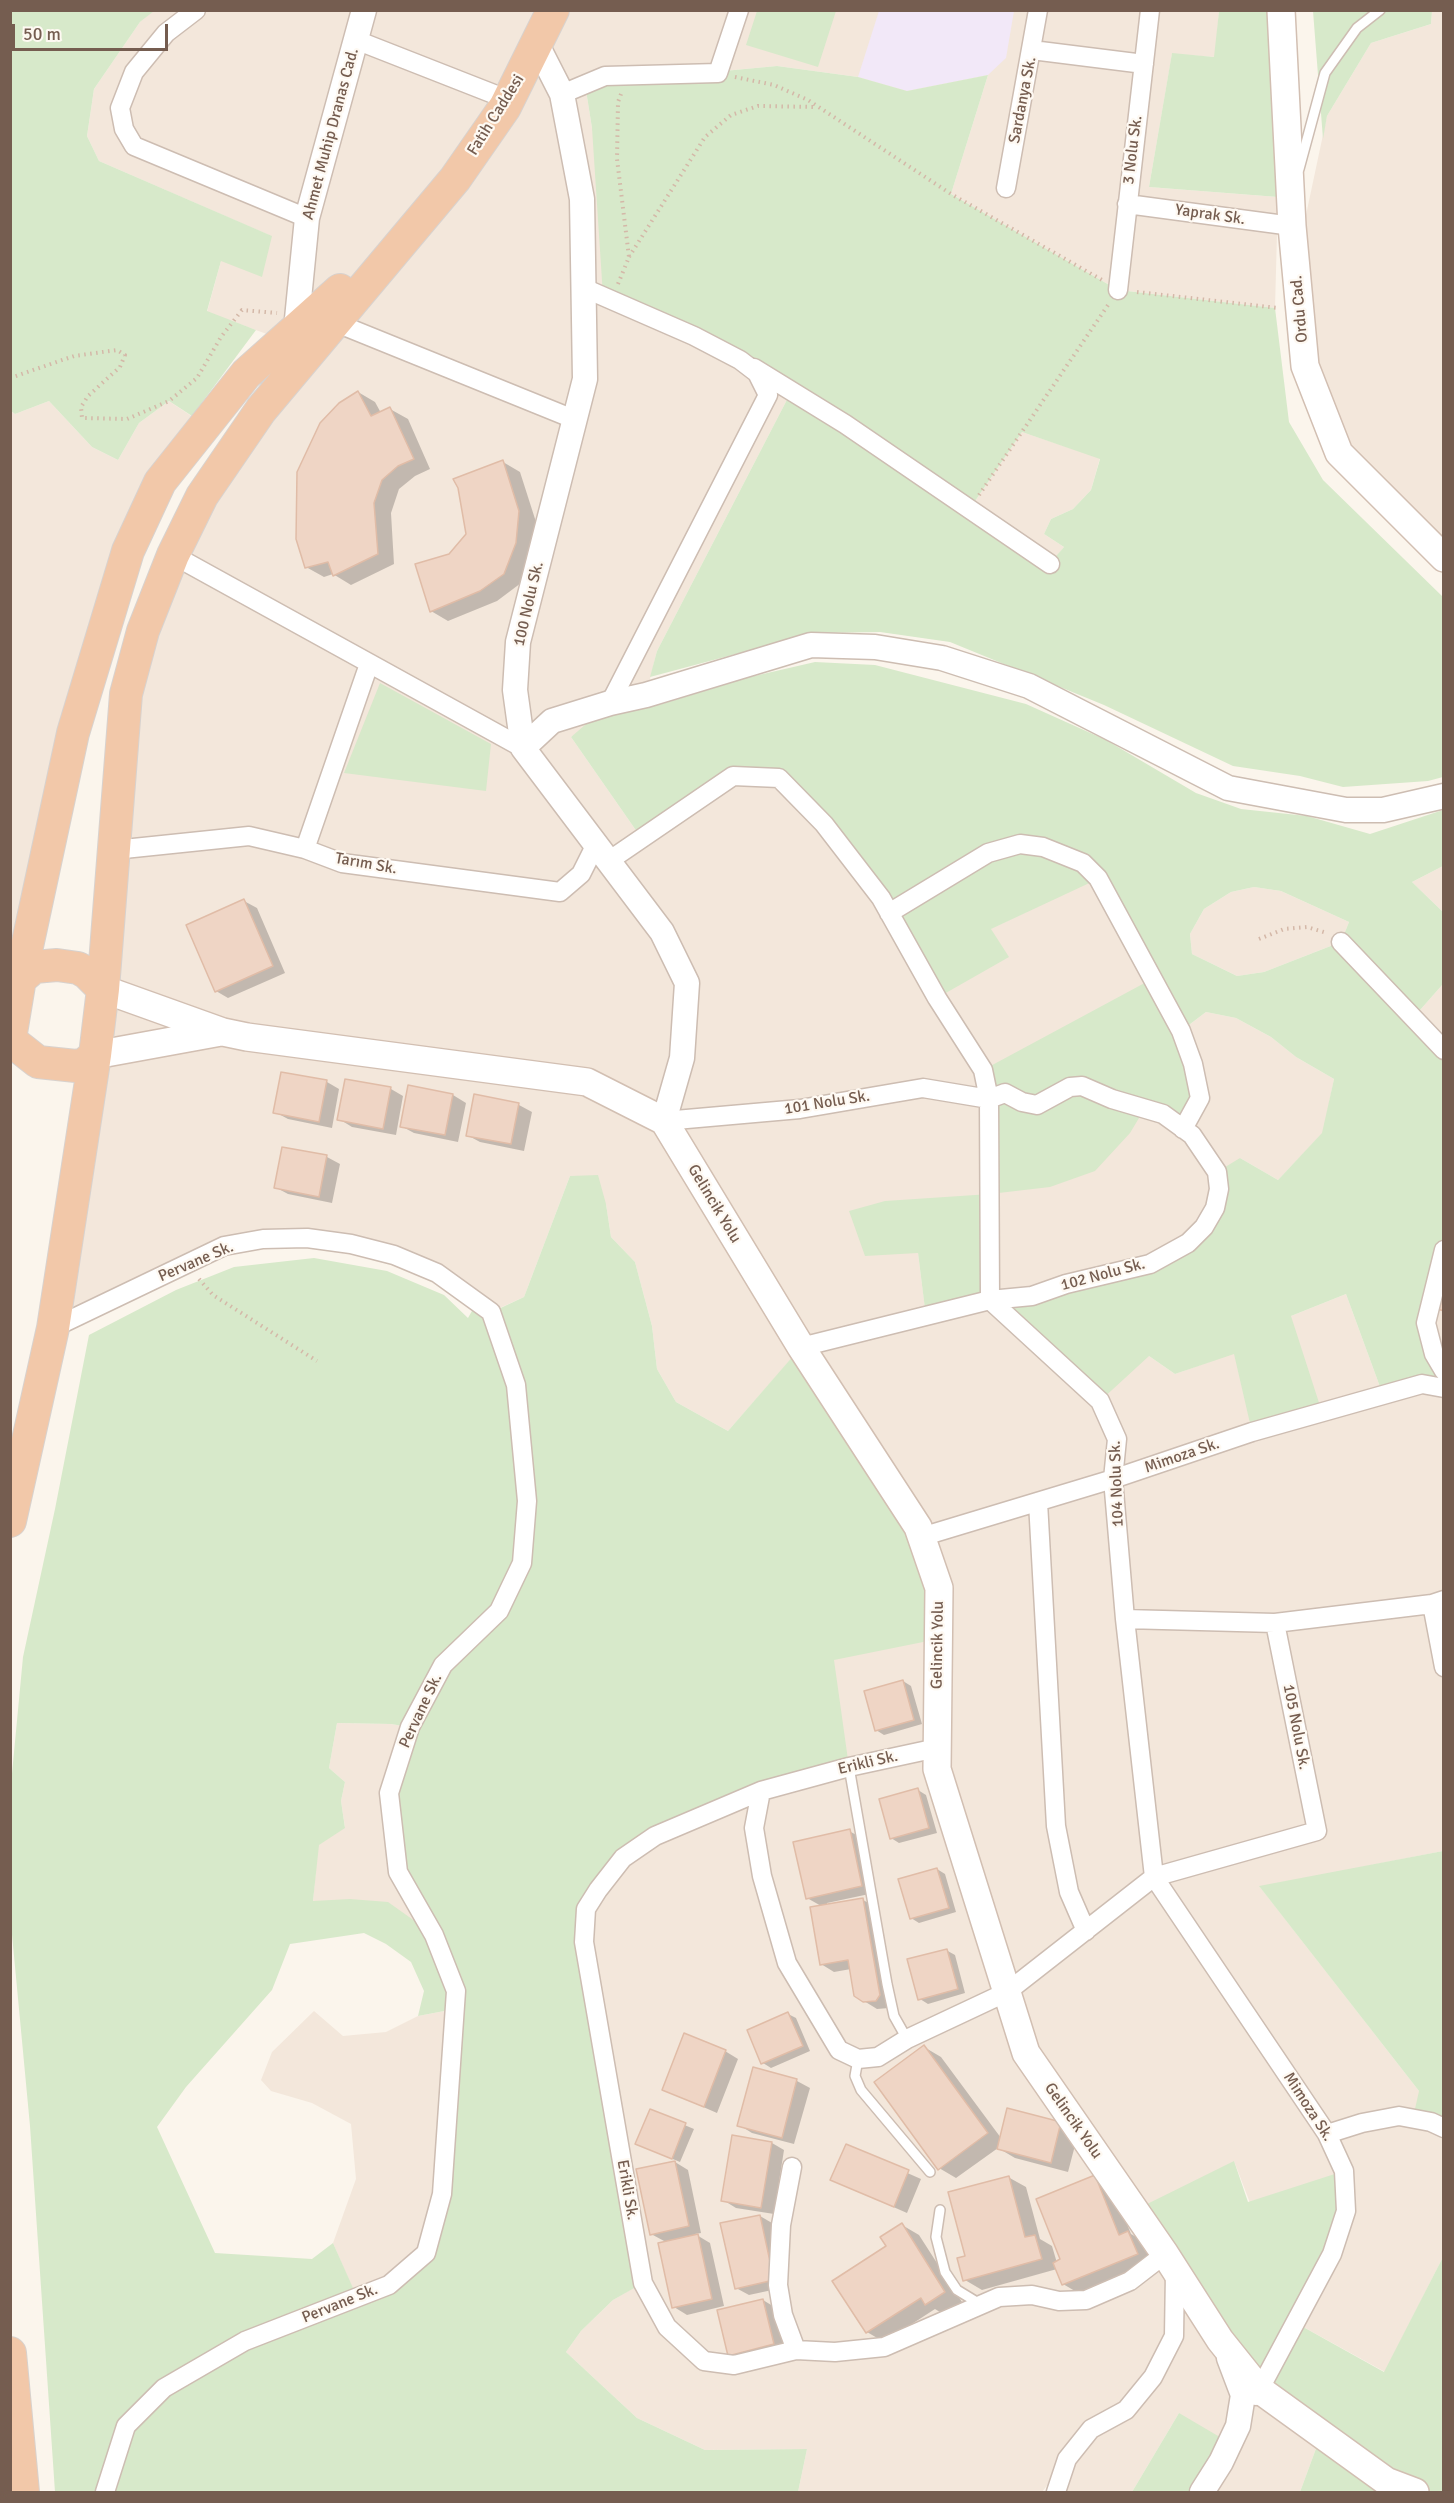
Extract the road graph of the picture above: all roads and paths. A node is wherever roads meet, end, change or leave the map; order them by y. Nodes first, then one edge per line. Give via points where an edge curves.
1 (196, 10) edge
2 (364, 10) edge
3 (553, 10) edge
4 (739, 10) edge
5 (1038, 10) edge
6 (1150, 10) edge
7 (1281, 10) edge
8 (1380, 10) edge
9 (356, 40) junction
10 (537, 45) junction
11 (1032, 50) junction
12 (1144, 64) junction
13 (718, 73) junction
14 (629, 74) junction
15 (562, 94) junction
16 (509, 100) junction
17 (819, 107) junction
18 (1006, 188) dead end
19 (1127, 204) junction
20 (427, 212) junction
21 (1292, 213) junction
22 (307, 218) junction
23 (629, 258) junction
24 (584, 288) junction
25 (1118, 290) junction
26 (611, 300) junction
27 (1300, 310) junction
28 (334, 322) junction
29 (296, 329) junction
30 (740, 360) junction
31 (10, 378) edge
32 (576, 420) junction
33 (969, 510) junction
34 (173, 555) junction
35 (1443, 558) edge
36 (1050, 564) dead end
37 (369, 664) junction
38 (610, 703) junction
39 (523, 748) junction
40 (1443, 796) edge
41 (305, 849) junction
42 (114, 850) junction
43 (603, 852) junction
44 (889, 913) junction
45 (1259, 939) dead end
46 (1341, 942) joint
47 (20, 979) junction
48 (102, 989) junction
49 (223, 1032) junction
50 (10, 1039) edge
51 (1443, 1050) edge
52 (95, 1054) junction
53 (989, 1099) junction
54 (664, 1121) junction
55 (1183, 1129) junction
56 (1443, 1250) edge
57 (186, 1264) junction
58 (990, 1300) junction
59 (53, 1328) junction
60 (801, 1347) junction
61 (317, 1361) dead end
62 (1443, 1371) edge
63 (1443, 1388) edge
64 (1113, 1479) junction
65 (1038, 1502) junction
66 (10, 1521) edge
67 (921, 1536) junction
68 (1438, 1602) edge
69 (1125, 1619) junction
70 (1275, 1623) junction
71 (1443, 1666) edge
72 (937, 1748) junction
73 (849, 1767) junction
74 (761, 1791) junction
75 (1154, 1877) junction
76 (1086, 1931) junction
77 (1007, 1992) junction
78 (907, 2039) junction
79 (858, 2059) junction
80 (1443, 2128) edge
81 (1327, 2134) junction
82 (792, 2167) dead end
83 (930, 2172) dead end
84 (940, 2210) dead end
85 (1170, 2263) junction
86 (980, 2304) junction
87 (1220, 2340) junction
88 (796, 2349) junction
89 (10, 2353) edge
90 (1260, 2390) junction
91 (1238, 2426) junction
92 (1067, 2459) junction
93 (1384, 2487) edge
94 (23, 2493) edge
95 (105, 2493) edge
96 (1042, 2493) edge
97 (1056, 2493) edge
98 (1202, 2493) edge
99 (1415, 2493) edge

1 - 22 street via 166,33 134,72 120,108 124,129 134,146
2 - 9 street, Ahmet Muhip Dranas Cad.
3 - 10 highway, Fatih Caddesi
4 - 13 street
5 - 11 street, Sardanya Sk.
6 - 12 street, 3 Nolu Sk.
7 - 21 main road, Ordu Cad.
8 - 21 lane via 1357,28 1325,74
9 - 16 street
9 - 22 street, Ahmet Muhip Dranas Cad.
10 - 15 street, 100 Nolu Sk.
10 - 16 highway, Fatih Caddesi
11 - 12 street
11 - 18 street, Sardanya Sk.
12 - 19 street, 3 Nolu Sk.
13 - 14 street
13 - 17 path via 774,85
14 - 15 street via 605,76
14 - 23 path via 618,102 617,159
15 - 24 street, 100 Nolu Sk. via 582,200
16 - 20 highway, Fatih Caddesi
17 - 23 path via 758,106 731,115 705,137
17 - 25 path via 951,194
19 - 21 street, Yaprak Sk.
19 - 25 street, 3 Nolu Sk.
20 - 28 highway
20 - 29 highway
21 - 27 main road, Ordu Cad.
22 - 29 street, Ahmet Muhip Dranas Cad.
23 - 26 path
24 - 26 street
24 - 32 street, 100 Nolu Sk. via 585,379
25 - 27 path
25 - 33 path
26 - 30 street
27 - 35 main road, Ordu Cad. via 1305,366 1339,453
28 - 32 street
28 - 34 highway via 261,410 202,496
29 - 31 path via 276,312 242,310 197,378 169,401 127,419 82,418 81,407 88,396 120,368 125,355 117,350 74,356
29 - 47 highway via 246,374 160,482 128,551 73,733
30 - 33 street via 845,424
30 - 38 street via 757,374 768,395
32 - 39 street, 100 Nolu Sk. via 518,642 515,690
33 - 36 street
34 - 37 street
34 - 42 highway via 143,631 126,694
37 - 39 street
37 - 41 street
38 - 39 street via 552,721
38 - 40 street via 811,645 875,647 942,658 1029,686 1228,788 1346,810 1383,810
39 - 43 street, 100 Nolu Sk.
41 - 42 street, Tarım Sk. via 249,836
41 - 43 street, Tarım Sk. via 342,863 560,892
42 - 48 highway
43 - 44 street via 733,776 779,778 824,824
43 - 54 street, 100 Nolu Sk. via 662,932 687,983 682,1058
44 - 53 street via 983,1070
44 - 55 street via 988,853 1020,844 1054,851 1083,863 1098,879 1185,1042 1200,1098
45 - 46 path via 1284,929 1307,927
46 - 51 street
47 - 48 highway via 34,967 57,965 78,968
47 - 50 highway
48 - 49 main road
48 - 52 highway
49 - 52 main road
49 - 54 main road via 587,1082
50 - 52 highway via 38,1062 75,1066 85,1064
52 - 59 highway
53 - 54 street, 101 Nolu Sk. via 923,1088 800,1109
53 - 55 street, 102 Nolu Sk. via 1005,1094 1037,1105 1070,1087 1082,1086 1163,1114
53 - 58 street
54 - 60 main road, Gelincik Yolu
55 - 58 street, 102 Nolu Sk. via 1192,1135 1217,1172 1219,1190 1215,1208 1204,1227 1188,1243 1150,1264 1032,1296
56 - 62 street via 1426,1323
57 - 59 street, Pervane Sk.
57 - 61 path via 213,1295
57 - 95 street, Pervane Sk. via 224,1246 263,1239 308,1238 393,1255 437,1273 491,1312 516,1385 527,1501 522,1563 499,1611 443,1665 410,1727 389,1793 398,1872 435,1935 456,1991 442,2194 426,2253 389,2285 245,2341 164,2388 126,2426
58 - 60 street
58 - 64 street, 104 Nolu Sk. via 1100,1401 1118,1439
59 - 66 highway
60 - 67 main road, Gelincik Yolu
63 - 64 street, Mimoza Sk. via 1422,1384 1252,1432
64 - 65 street, Mimoza Sk.
64 - 69 street, 104 Nolu Sk.
65 - 67 street, Mimoza Sk.
65 - 76 street via 1056,1826 1069,1892
67 - 72 main road, Gelincik Yolu via 939,1588
68 - 70 street
68 - 71 street
69 - 70 street
69 - 75 street, 104 Nolu Sk.
70 - 75 street, 105 Nolu Sk. via 1317,1831
72 - 73 street, Erikli Sk.
72 - 77 main road, Gelincik Yolu via 937,1769
73 - 74 street, Erikli Sk.
73 - 78 lane via 886,1984 894,2016
74 - 79 street via 754,1828 762,1876 787,1963 839,2050
74 - 88 street, Erikli Sk. via 656,1836 623,1858 586,1910 584,1942 643,2283 667,2327 704,2361 734,2366
75 - 76 street
75 - 81 street, Mimoza Sk.
76 - 77 street
77 - 78 street
77 - 85 main road, Gelincik Yolu via 1026,2053
78 - 79 street via 878,2057
79 - 83 lane via 855,2076 861,2090
80 - 81 street via 1399,2116
81 - 90 street, Mimoza Sk. via 1344,2172 1346,2211 1332,2254
82 - 88 street via 781,2225 778,2285 783,2315
84 - 86 lane via 936,2237 945,2272 957,2290
85 - 86 street, Erikli Sk. via 1086,2300 1059,2301 1032,2295 999,2297
85 - 87 main road, Gelincik Yolu
85 - 92 street via 1174,2336 1154,2377 1126,2410 1091,2429
86 - 88 street, Erikli Sk. via 884,2347 836,2352
87 - 90 main road, Gelincik Yolu
87 - 91 street via 1243,2395
89 - 94 highway
90 - 91 street, Mimoza Sk.
90 - 93 main road, Gelincik Yolu
91 - 98 street
92 - 96 street
92 - 97 street
93 - 99 main road, Gelincik Yolu

